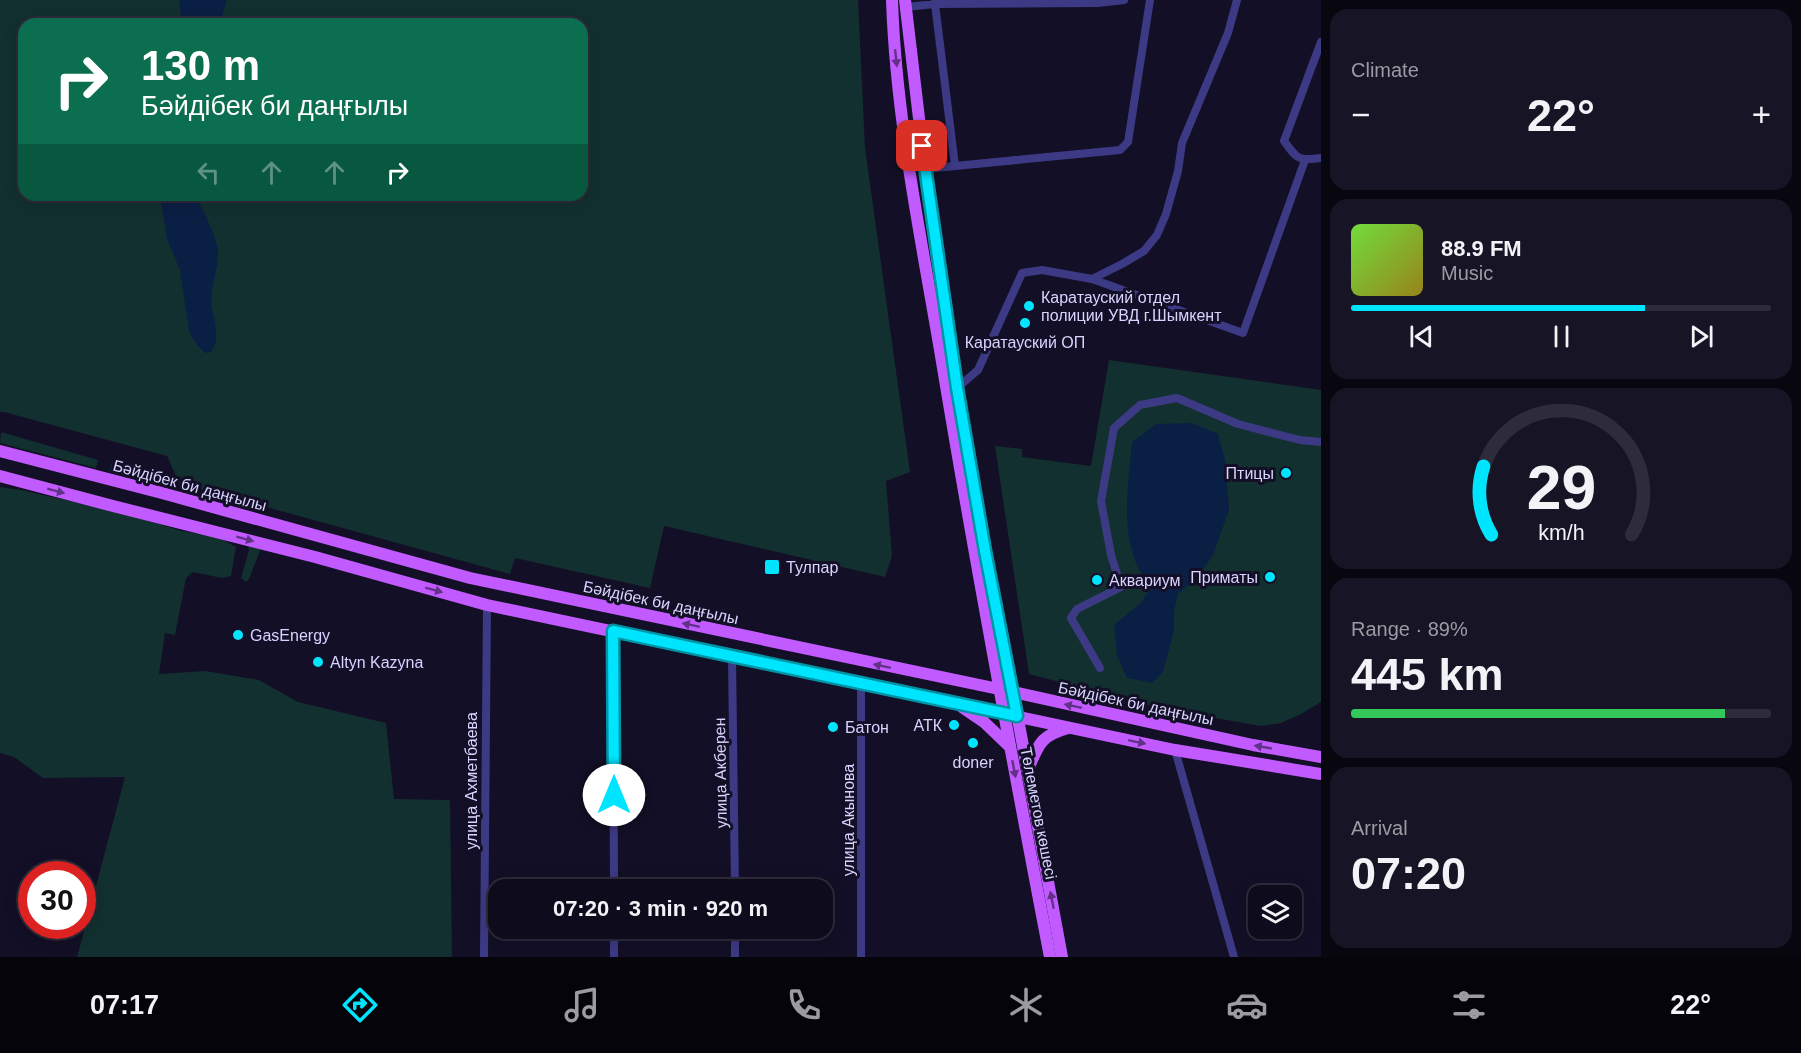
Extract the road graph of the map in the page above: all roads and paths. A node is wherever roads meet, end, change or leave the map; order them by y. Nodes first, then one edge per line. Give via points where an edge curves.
1 (892, 0) edge
2 (1122, 0) edge
3 (1150, 0) edge
4 (1237, 0) edge
5 (935, 2) edge
6 (905, 3) edge
7 (1321, 42) edge
8 (1321, 158) edge
9 (1305, 160) junction
10 (955, 166) junction
11 (925, 169) junction
12 (1092, 279) junction
13 (957, 388) junction
14 (1321, 442) edge
15 (0, 451) edge
16 (0, 476) edge
17 (487, 604) junction
18 (613, 631) junction
19 (791, 646) junction
20 (732, 656) junction
21 (789, 668) junction
22 (1100, 668) dead end
23 (861, 684) junction
24 (999, 690) junction
25 (1013, 693) junction
26 (957, 703) junction
27 (1003, 713) junction
28 (1017, 716) junction
29 (1071, 728) junction
30 (1010, 746) junction
31 (1175, 750) junction
32 (1321, 757) edge
33 (1028, 769) junction
34 (1321, 774) edge
35 (614, 879) edge
36 (735, 879) edge
37 (614, 939) edge
38 (735, 939) edge
39 (484, 957) edge
40 (614, 957) edge
41 (735, 957) edge
42 (861, 957) edge
43 (1050, 957) edge
44 (1062, 957) edge
45 (1234, 957) edge

1 -> 24 main road, Төлеметов көшесі via 913,188
2 - 5 street
3 - 10 street via 1128,142 1120,150
4 - 12 street via 1228,33 1182,143 1178,171 1157,235 1144,251
5 - 6 street
5 - 10 street
6 - 11 main road, Төлеметов көшесі
7 - 9 street via 1284,141 1295,156
8 - 9 street
9 - 12 street via 1244,333
10 - 11 street
11 - 13 main road, Төлеметов көшесі
12 - 13 street via 1042,270 1022,273 978,370
13 - 25 main road, Төлеметов көшесі
14 - 22 street via 1238,424 1177,398 1140,405 1114,428 1101,501 1121,587 1077,609 1071,618
19 -> 15 main road, Бәйдібек би даңғылы via 470,578
16 -> 17 main road
17 - 18 main road
17 - 39 street, улица Ахметбаева
18 - 20 main road
18 - 35 street
19 - 21 main road
24 -> 19 main road, Бәйдібек би даңғылы
20 - 21 main road
20 - 36 street, улица Акберен
21 - 23 main road
23 - 26 main road
23 - 42 street, улица Акынова
24 - 25 main road, Бәйдібек би даңғылы
24 - 27 main road, Төлеметов көшесі
25 - 28 main road, Төлеметов көшесі
32 -> 25 main road, Бәйдібек би даңғылы
26 - 27 main road
26 - 30 main road
27 - 28 main road
27 - 30 main road, Төлеметов көшесі
28 - 29 main road
28 - 33 main road, Төлеметов көшесі
29 -> 31 main road
29 - 33 main road via 1042,741
30 -> 43 main road, Төлеметов көшесі
31 - 34 main road
31 - 45 street
44 -> 33 main road, Төлеметов көшесі
37 - 40 street
38 - 41 street

